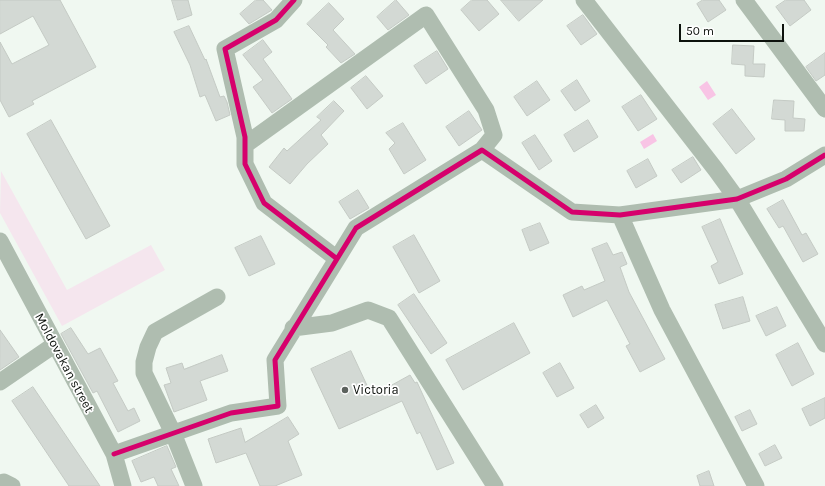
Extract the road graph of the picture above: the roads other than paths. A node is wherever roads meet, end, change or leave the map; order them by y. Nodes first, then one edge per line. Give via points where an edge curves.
1 (294, 0) edge
2 (584, 0) edge
3 (744, 0) edge
4 (825, 109) edge
5 (245, 145) junction
6 (482, 150) junction
7 (825, 155) edge
8 (737, 199) junction
9 (620, 215) junction
10 (0, 242) edge
11 (336, 258) junction
12 (217, 297) dead end
13 (293, 328) junction
14 (825, 344) edge
15 (54, 345) junction
16 (0, 382) edge
17 (173, 433) junction
18 (114, 454) junction
19 (0, 483) edge
20 (12, 486) edge
21 (122, 486) edge
22 (194, 486) edge
23 (495, 486) edge
24 (756, 486) edge

1 - 5 street via 276,20 224,49
2 - 8 street
3 - 4 street
5 - 6 street via 426,15 486,110 494,134
5 - 11 street via 245,164 264,203
6 - 9 street via 572,212
6 - 11 street via 356,228
7 - 8 street via 786,179
8 - 9 street
8 - 14 street
9 - 24 street via 662,310
10 - 15 street, Moldovakan street
11 - 13 street
12 - 17 street via 155,332 148,347 144,373
13 - 17 street via 275,360 278,406 231,413
13 - 23 street via 332,323 368,310 388,318
15 - 16 street
15 - 18 street, Moldovakan street
17 - 18 street
17 - 22 street
18 - 21 street, Moldovakan street
19 - 20 street

